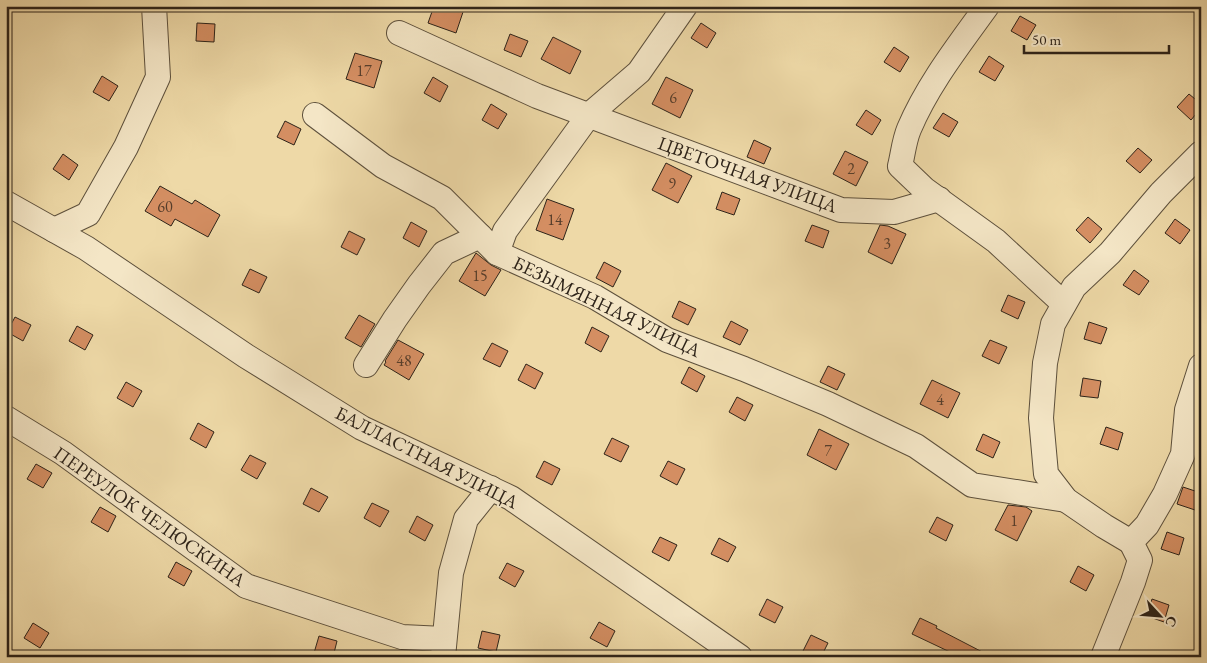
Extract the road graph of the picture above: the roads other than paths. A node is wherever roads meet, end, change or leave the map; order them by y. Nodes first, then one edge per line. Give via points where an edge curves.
1 (154, 6) edge
2 (685, 6) edge
3 (987, 6) edge
4 (399, 33) dead end
5 (315, 115) dead end
6 (589, 115) junction
7 (1201, 153) edge
8 (939, 199) junction
9 (6, 203) edge
10 (54, 230) junction
11 (480, 236) junction
12 (497, 253) junction
13 (1064, 304) junction
14 (366, 365) dead end
15 (1201, 366) edge
16 (6, 418) edge
17 (491, 488) junction
18 (1066, 500) junction
19 (1130, 542) junction
20 (444, 648) edge
21 (740, 657) edge
22 (1103, 657) edge

1 - 10 street via 158,77 126,147 88,214
2 - 6 street via 639,72
3 - 8 street via 930,88 909,130 900,166
4 - 6 street, ЦВЕТОЧНАЯ УЛИЦА via 537,96
5 - 11 street, БЕЗЫМЯННАЯ УЛИЦА via 383,166 442,198
6 - 8 street, ЦВЕТОЧНАЯ УЛИЦА via 841,210 894,212
6 - 12 street via 505,231
7 - 13 street via 1161,193 1110,253 1074,287
8 - 13 street via 996,240
9 - 10 street, БАЛЛАСТНАЯ УЛИЦА
10 - 17 street, БАЛЛАСТНАЯ УЛИЦА via 362,428
11 - 12 street, БЕЗЫМЯННАЯ УЛИЦА
11 - 14 street via 444,253 394,320
12 - 18 street, БЕЗЫМЯННАЯ УЛИЦА via 595,297 668,340 828,404 916,446 972,485
13 - 18 street via 1052,324 1041,418 1046,474
15 - 19 street via 1187,410 1183,454 1147,525
16 - 20 street, ПЕРЕУЛОК ЧЕЛЮСКИНА via 63,453 246,586
17 - 20 street via 466,519 451,573
17 - 21 street, БАЛЛАСТНАЯ УЛИЦА via 511,498
18 - 19 street
19 - 22 street via 1140,560

